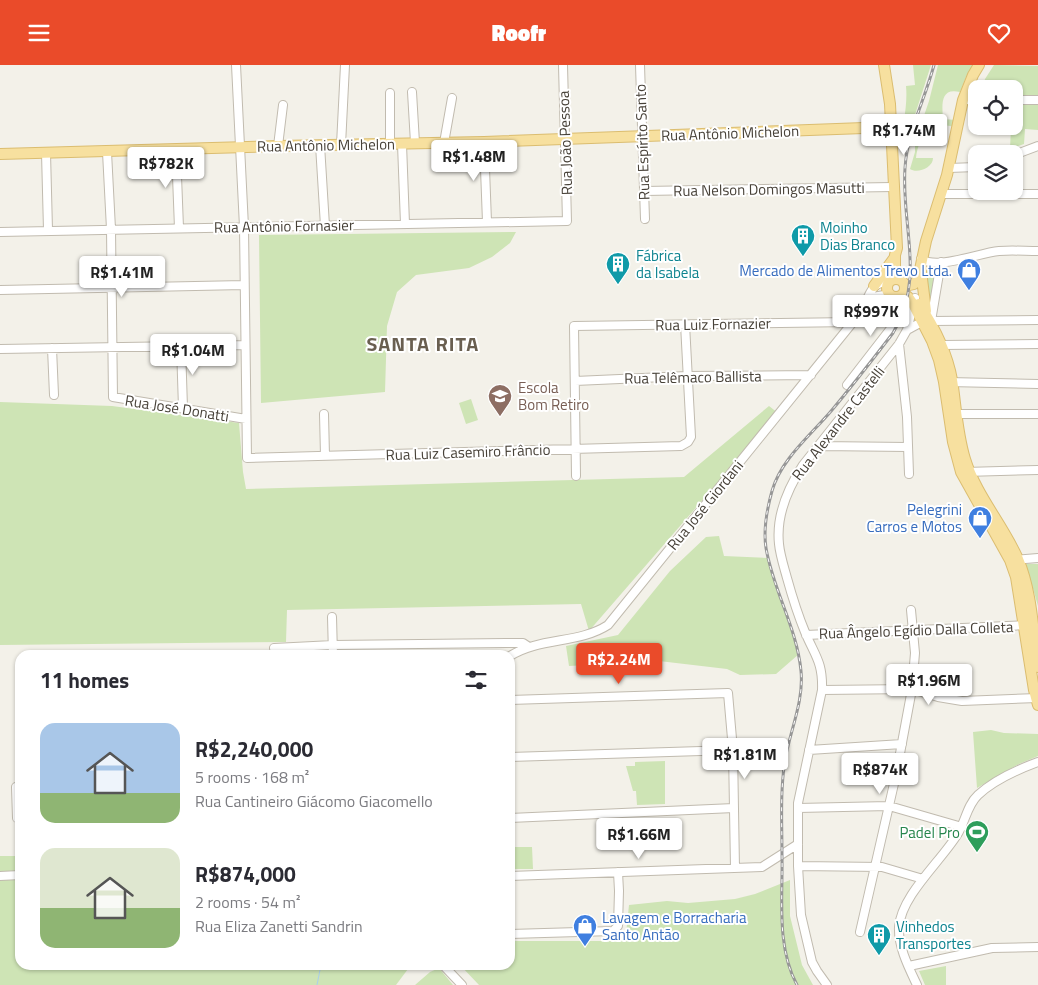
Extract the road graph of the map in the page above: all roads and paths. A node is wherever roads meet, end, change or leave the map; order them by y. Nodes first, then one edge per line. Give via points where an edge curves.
1 (236, 65) edge
2 (345, 65) edge
3 (563, 65) edge
4 (640, 65) edge
5 (884, 65) edge
6 (979, 65) edge
7 (412, 92) dead end
8 (390, 93) dead end
9 (452, 98) dead end
10 (963, 100) junction
11 (968, 100) edge
12 (1023, 100) edge
13 (1038, 100) edge
14 (283, 105) dead end
15 (891, 127) junction
16 (643, 136) junction
17 (565, 138) junction
18 (484, 142) junction
19 (414, 143) junction
20 (444, 143) junction
21 (390, 144) junction
22 (402, 144) junction
23 (320, 145) junction
24 (341, 145) junction
25 (278, 146) junction
26 (1038, 146) edge
27 (241, 147) junction
28 (176, 150) junction
29 (107, 152) junction
30 (1023, 152) edge
31 (46, 153) junction
32 (0, 155) edge
33 (968, 167) edge
34 (949, 168) junction
35 (893, 187) junction
36 (644, 191) junction
37 (941, 194) junction
38 (1038, 194) edge
39 (645, 219) dead end
40 (567, 221) joint
41 (487, 222) junction
42 (405, 223) junction
43 (325, 226) junction
44 (244, 227) junction
45 (179, 228) junction
46 (111, 229) junction
47 (48, 230) junction
48 (0, 232) edge
49 (1038, 251) edge
50 (896, 254) junction
51 (922, 259) junction
52 (941, 262) junction
53 (920, 270) junction
54 (244, 285) junction
55 (874, 285) junction
56 (112, 287) junction
57 (0, 289) edge
58 (904, 290) junction
59 (890, 294) joint
60 (865, 303) junction
61 (927, 320) junction
62 (1038, 321) edge
63 (853, 322) junction
64 (685, 324) junction
65 (907, 330) junction
66 (1038, 344) edge
67 (245, 345) junction
68 (899, 345) junction
69 (942, 345) junction
70 (181, 346) junction
71 (113, 347) junction
72 (52, 348) junction
73 (0, 349) edge
74 (811, 375) junction
75 (687, 376) junction
76 (575, 381) junction
77 (948, 381) junction
78 (1038, 384) edge
79 (847, 385) dead end
80 (54, 395) dead end
81 (183, 407) junction
82 (324, 414) dead end
83 (952, 414) junction
84 (1038, 414) edge
85 (246, 419) junction
86 (819, 446) junction
87 (908, 447) junction
88 (575, 449) junction
89 (325, 456) junction
90 (1038, 470) edge
91 (966, 472) junction
92 (909, 474) dead end
93 (576, 476) dead end
94 (1038, 558) edge
95 (1014, 560) junction
96 (911, 610) dead end
97 (332, 617) dead end
98 (1028, 625) junction
99 (913, 632) junction
100 (806, 635) junction
101 (333, 645) junction
102 (529, 647) junction
103 (274, 649) dead end
104 (333, 650) edge
105 (515, 653) edge
106 (1038, 667) edge
107 (912, 689) junction
108 (822, 690) junction
109 (515, 700) edge
110 (1037, 701) edge
111 (902, 743) junction
112 (733, 750) junction
113 (809, 750) junction
114 (515, 757) edge
115 (1038, 762) edge
116 (889, 806) junction
117 (798, 808) junction
118 (734, 809) junction
119 (515, 818) edge
120 (962, 827) junction
121 (798, 844) junction
122 (798, 866) junction
123 (875, 866) junction
124 (735, 868) junction
125 (618, 872) junction
126 (0, 875) edge
127 (15, 875) edge
128 (515, 876) edge
129 (923, 879) junction
130 (860, 932) dead end
131 (515, 934) edge
132 (1038, 947) edge
133 (909, 966) junction
134 (448, 970) edge
135 (462, 985) edge
136 (827, 985) edge
137 (917, 985) edge

1 - 27 street
2 - 24 street
3 - 17 street, Rua João Pessoa
4 - 16 street, Rua Espírito Santo
5 - 15 main road
6 - 10 main road
7 - 19 street
8 - 21 street
9 - 20 street
10 - 11 street
10 - 34 main road
12 - 13 street
14 - 25 street
15 - 16 main road, Rua Antônio Michelon
15 - 35 main road
16 - 17 main road, Rua Antônio Michelon
16 - 36 street, Rua Espírito Santo
17 - 18 main road, Rua Antônio Michelon
17 - 40 street, Rua João Pessoa
18 - 20 main road, Rua Antônio Michelon
18 - 41 street
19 - 20 main road, Rua Antônio Michelon
19 - 22 main road, Rua Antônio Michelon
21 - 22 main road, Rua Antônio Michelon
21 - 24 main road, Rua Antônio Michelon
22 - 42 street
23 - 24 main road, Rua Antônio Michelon
23 - 25 main road, Rua Antônio Michelon
23 - 43 street
25 - 27 main road, Rua Antônio Michelon
26 - 30 street
27 - 28 main road, Rua Antônio Michelon
27 - 44 street
28 - 29 main road, Rua Antônio Michelon
28 - 45 street
29 - 31 main road, Rua Antônio Michelon
29 - 46 street, Rua José Donatti
31 - 32 main road, Rua Antônio Michelon
31 - 47 street
33 - 34 street
34 - 37 main road
35 - 36 street, Rua Nelson Domingos Masutti
35 - 50 main road
36 - 39 street, Rua Espírito Santo
37 - 38 street
37 - 51 main road
40 - 41 street, Rua Antônio Fornasier
41 - 42 street, Rua Antônio Fornasier
42 - 43 street, Rua Antônio Fornasier
43 - 44 street, Rua Antônio Fornasier
44 - 45 street, Rua Antônio Fornasier
44 - 54 street
45 - 46 street, Rua Antônio Fornasier
46 - 47 street, Rua Antônio Fornasier
46 - 56 street, Rua José Donatti
47 - 48 street, Rua Antônio Fornasier
49 - 52 street via 1000,251
50 - 55 main road
50 - 58 main road via 900,255
51 - 52 street via 928,263
51 - 53 main road
52 - 61 street
53 - 58 main road via 914,284
53 - 61 main road
54 - 56 street
54 - 67 street
55 - 58 street via 878,283
55 - 60 street, Rua José Giordani
56 - 57 street
56 - 71 street, Rua José Donatti
58 - 59 main road via 895,296
58 - 61 main road
58 - 65 street, Rua Alexandre Castelli
58 - 79 street via 895,323
59 - 60 street via 873,297
60 - 63 street, Rua José Giordani
61 - 62 street
61 - 65 street
61 - 69 main road
61 - 77 main road
63 - 64 street, Rua Luiz Fornazier
63 - 74 street, Rua José Giordani
64 - 75 street
64 - 76 street, Rua Luiz Fornazier via 574,326
65 - 68 street, Rua Alexandre Castelli
66 - 69 street
67 - 70 street
67 - 85 street
68 - 86 street, Rua Alexandre Castelli
68 - 87 street via 908,417
69 - 77 main road
70 - 71 street
70 - 81 street
71 - 72 street
71 - 81 street, Rua José Donatti via 114,397
72 - 73 street
72 - 80 street
74 - 75 street, Rua Telêmaco Ballista
74 - 102 street, Rua José Giordani via 608,625 590,635
75 - 76 street, Rua Telêmaco Ballista
75 - 88 street, Rua Luiz Casemiro Frâncio via 691,437 688,442 681,446
76 - 88 street
77 - 78 street
77 - 83 main road
81 - 85 street, Rua José Donatti
82 - 89 street
83 - 84 street
83 - 91 main road via 956,456
85 - 89 street, Rua Luiz Casemiro Frâncio via 248,458
86 - 87 street
86 - 100 street, Rua Alexandre Castelli via 789,488 779,528 779,546
87 - 92 street
88 - 89 street, Rua Luiz Casemiro Frâncio
88 - 93 street
90 - 91 street
91 - 95 main road
94 - 95 street
95 - 98 main road via 1016,577 1023,589
96 - 99 street
97 - 101 street
98 - 99 street, Rua Ângelo Egídio Dalla Colleta
98 - 106 main road
98 - 110 main road
99 - 100 street, Rua Ângelo Egídio Dalla Colleta
99 - 107 street
100 - 108 street, Rua Alexandre Castelli via 820,661
101 - 102 street via 523,643
101 - 103 street
101 - 104 street
102 - 105 street, Rua José Giordani
107 - 108 street
107 - 110 street via 962,701
107 - 111 street
108 - 113 street, Rua Alexandre Castelli
109 - 112 street via 728,693
111 - 113 street
111 - 116 street
112 - 114 street
112 - 118 street
113 - 117 street, Rua Alexandre Castelli
115 - 120 street via 980,793
116 - 117 street
116 - 120 street
116 - 123 street
117 - 121 street, Rua Alexandre Castelli
118 - 119 street
118 - 124 street
120 - 129 street
121 - 122 street, Rua Alexandre Castelli
121 - 124 street via 766,866
122 - 123 street
122 - 136 street, Rua Alexandre Castelli via 801,915 812,962
123 - 129 street
123 - 130 street
124 - 125 street
125 - 128 street
125 - 131 street via 618,926 613,931
126 - 127 street
129 - 133 street via 900,922 899,936
132 - 133 street via 992,948
133 - 137 street
134 - 135 street

